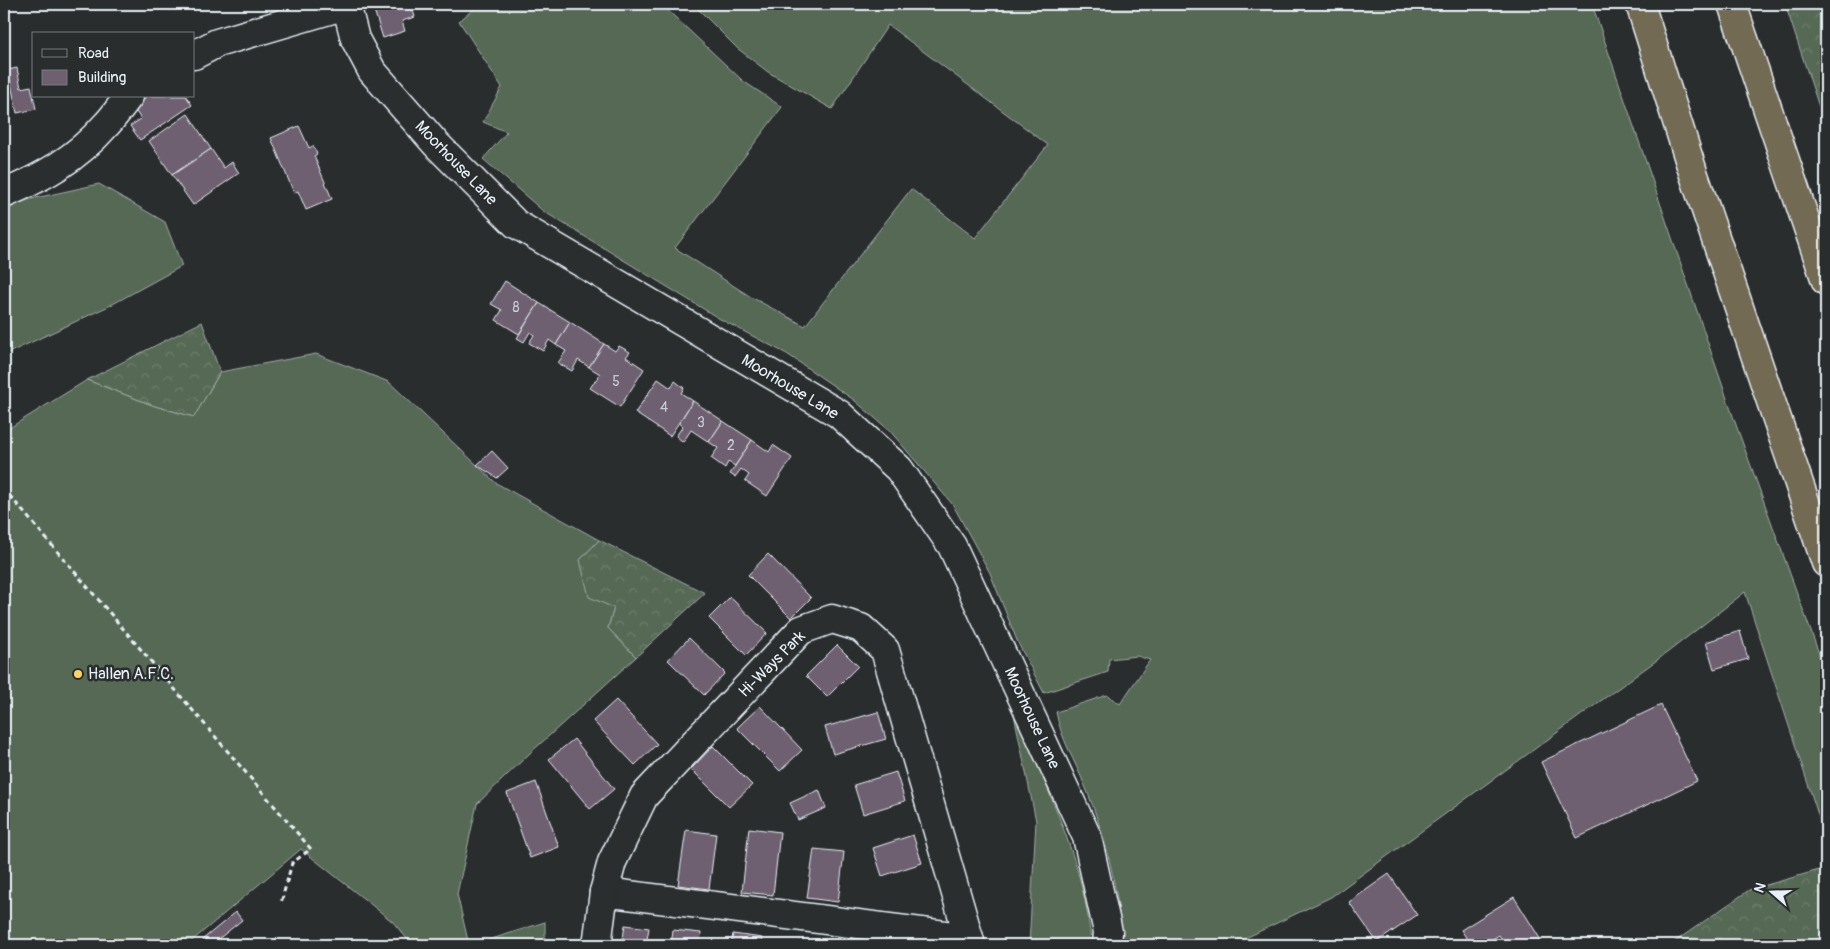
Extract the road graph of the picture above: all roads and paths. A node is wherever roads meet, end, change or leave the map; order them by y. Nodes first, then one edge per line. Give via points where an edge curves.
1 (346, 4) edge
2 (1640, 4) edge
3 (1732, 4) edge
4 (195, 54) edge
5 (127, 98) edge
6 (4, 194) edge
7 (1826, 281) edge
8 (4, 489) edge
9 (1826, 563) edge
10 (604, 892) junction
11 (282, 903) dead end
12 (970, 942) edge
13 (597, 945) edge
14 (1107, 945) edge

1 - 4 street via 217,43
1 - 14 street, Moorhouse Lane via 355,38 372,71 436,144 516,224 839,414 899,470 952,546 1088,836 1108,932
2 - 9 highway via 1693,172
3 - 7 highway
5 - 6 street via 106,126 79,152 44,177
8 - 11 path via 311,849 292,863
10 - 12 street, Hi-Ways Park
10 - 12 street, Hi-Ways Park via 612,862 644,796 801,630 832,619 861,628 885,650
10 - 13 street, Hi-Ways Park

